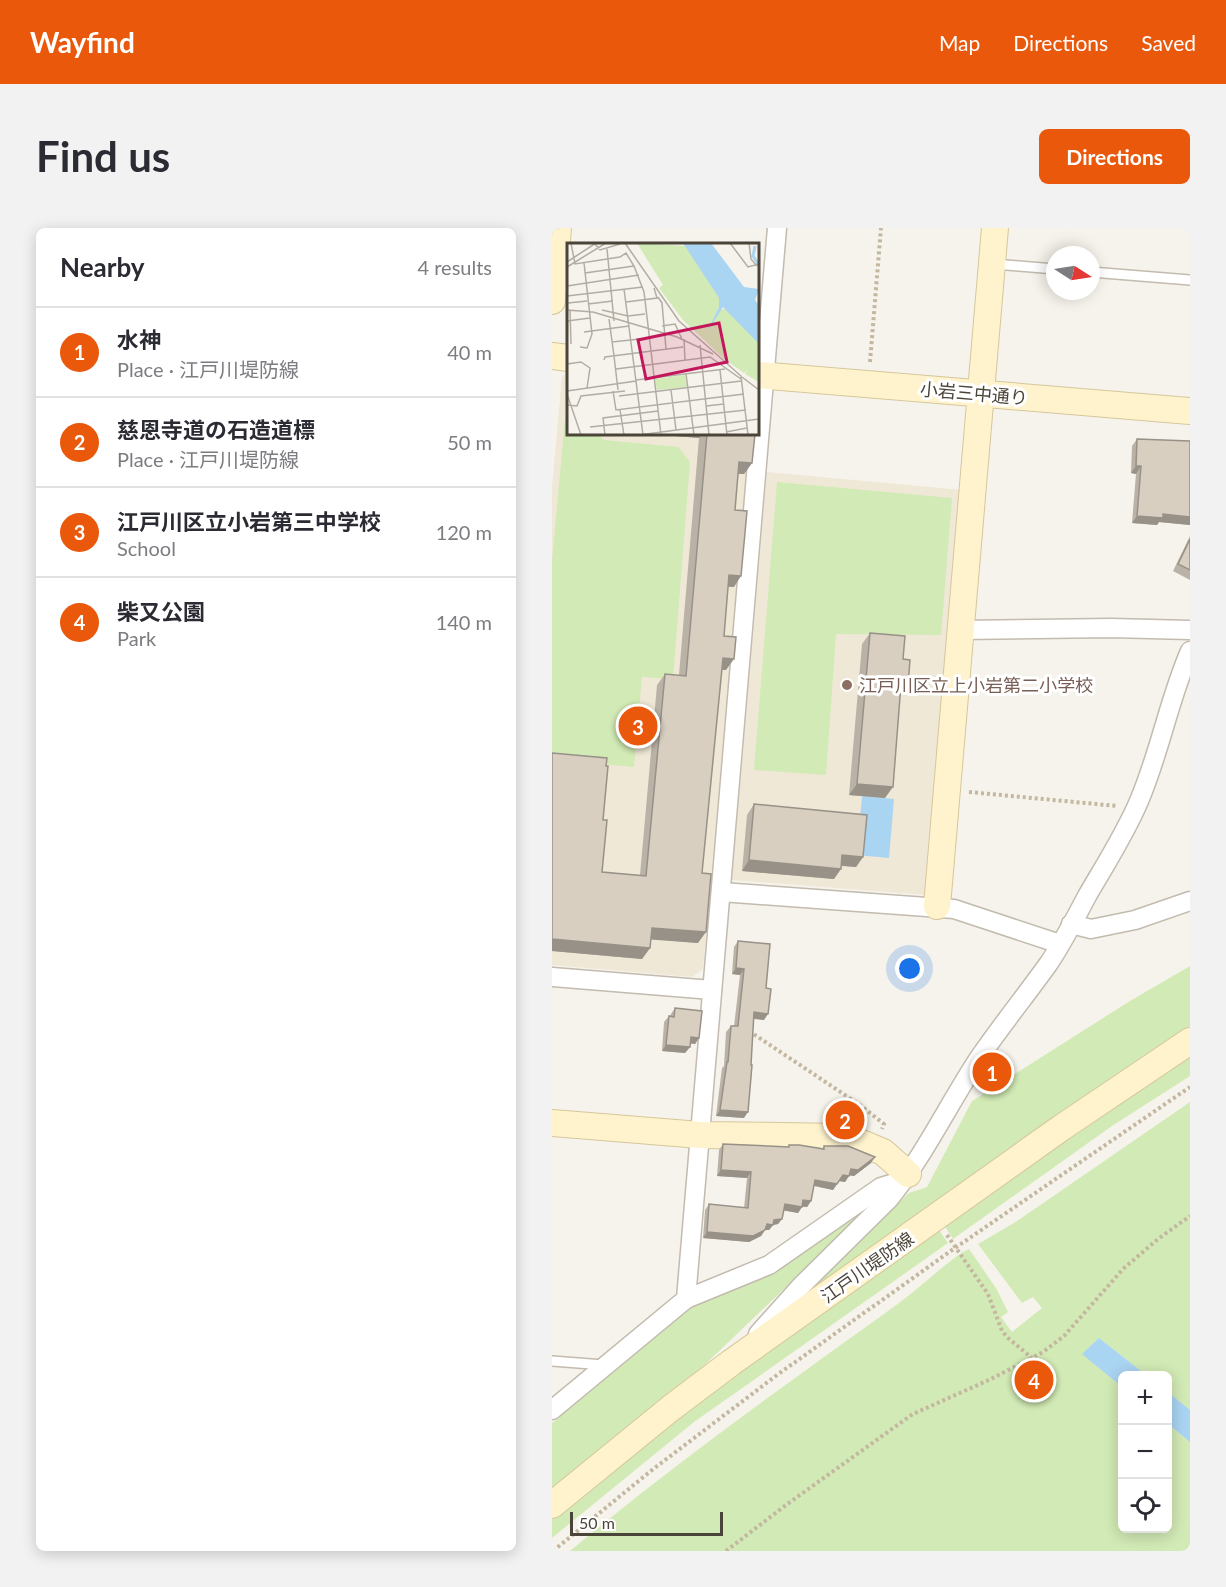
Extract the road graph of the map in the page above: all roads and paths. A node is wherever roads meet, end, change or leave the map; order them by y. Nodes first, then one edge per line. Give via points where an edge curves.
1 (558, 228) edge
2 (777, 228) edge
3 (881, 228) edge
4 (995, 228) edge
5 (992, 264) junction
6 (1046, 268) edge
7 (1100, 273) edge
8 (1190, 280) edge
9 (552, 301) edge
10 (552, 356) edge
11 (567, 358) edge
12 (761, 375) edge
13 (868, 385) junction
14 (981, 394) junction
15 (759, 401) edge
16 (1190, 411) edge
17 (756, 435) edge
18 (960, 630) junction
19 (1190, 630) edge
20 (1190, 651) edge
21 (947, 790) junction
22 (1136, 807) junction
23 (721, 892) junction
24 (1190, 901) edge
25 (937, 906) junction
26 (1071, 924) junction
27 (1060, 944) junction
28 (552, 977) edge
29 (712, 990) junction
30 (741, 1026) edge
31 (1190, 1041) edge
32 (1190, 1088) edge
33 (552, 1122) edge
34 (700, 1135) junction
35 (879, 1135) dead end
36 (906, 1177) junction
37 (1190, 1215) edge
38 (950, 1238) dead end
39 (955, 1248) junction
40 (686, 1299) junction
41 (1032, 1358) junction
42 (552, 1361) edge
43 (732, 1362) junction
44 (606, 1365) junction
45 (552, 1410) edge
46 (552, 1505) edge
47 (553, 1551) edge
48 (726, 1551) edge

1 - 9 street
2 - 12 street
3 - 13 path
4 - 5 street
5 - 6 lane
5 - 14 street
7 - 8 lane
10 - 11 street
12 - 13 street, 小岩三中通り
12 - 15 street
13 - 14 street, 小岩三中通り
14 - 16 street, 小岩三中通り
14 - 18 street
17 - 23 street
18 - 19 street
18 - 21 street
20 - 22 street
21 - 22 path
21 - 25 street
22 - 26 street
23 - 25 street
23 - 29 street
24 - 26 street via 1136,920 1091,929
25 - 27 street
26 - 27 street
27 - 36 street via 981,1056
28 - 29 street
29 - 34 street
30 - 35 path via 860,1105 884,1124
31 - 43 street, 江戸川堤防線
32 - 39 path
33 - 34 street
34 - 36 street via 847,1137 883,1152
34 - 40 street
36 - 40 street via 881,1187 770,1265
36 - 43 street
37 - 41 path via 1123,1269 1064,1336
38 - 39 path
39 - 41 path via 988,1294 1002,1331
39 - 47 path via 767,1382
40 - 44 street
41 - 48 path via 913,1414
42 - 44 lane
43 - 46 street, 江戸川堤防線
44 - 45 street

